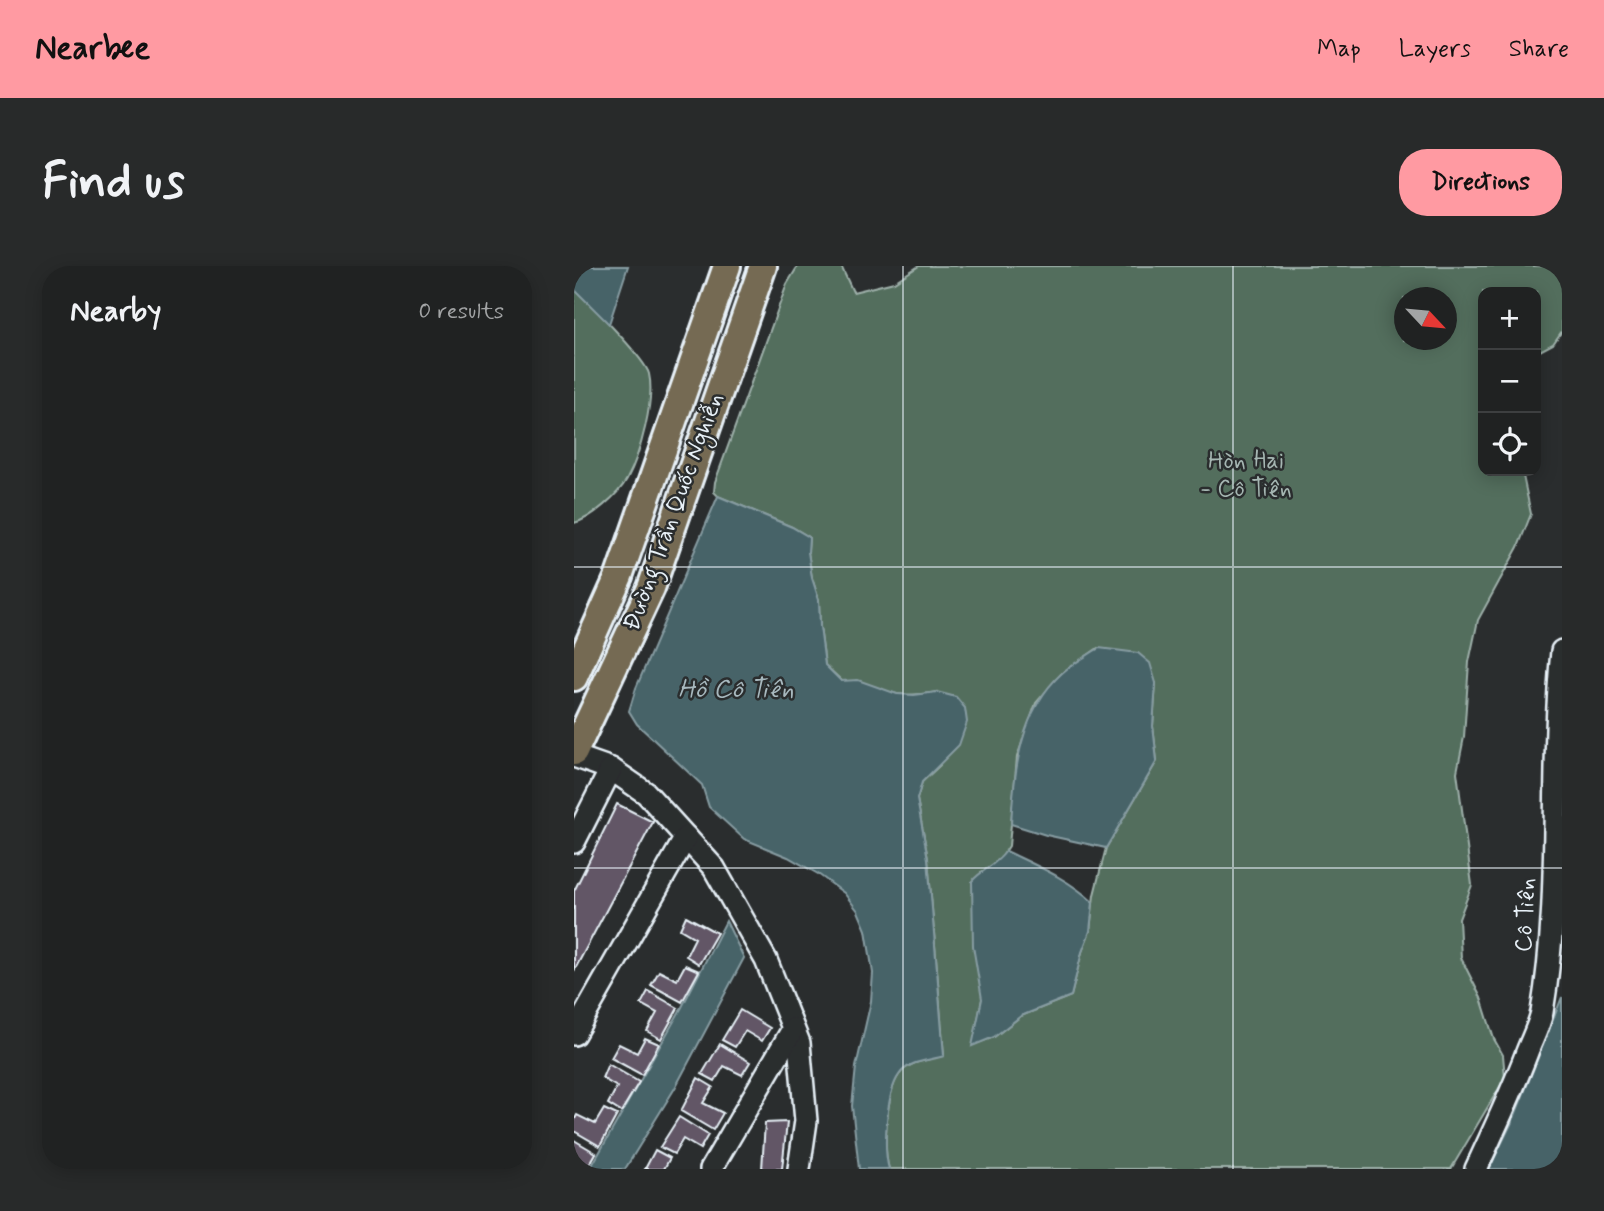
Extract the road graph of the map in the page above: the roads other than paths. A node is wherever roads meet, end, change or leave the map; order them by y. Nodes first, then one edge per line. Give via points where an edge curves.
1 (727, 266) edge
2 (763, 266) edge
3 (1562, 650) edge
4 (574, 677) edge
5 (574, 754) edge
6 (611, 769) junction
7 (685, 837) junction
8 (574, 842) edge
9 (793, 1029) junction
10 (574, 1034) edge
11 (711, 1169) edge
12 (799, 1169) edge
13 (1476, 1169) edge

1 - 4 main road, Đường Trần Quốc Nghiễn via 619,576
2 - 5 main road, Đường Trần Quốc Nghiễn via 650,588
3 - 13 street, Cô Tiên via 1548,985 1528,1050
5 - 6 street
6 - 7 street via 646,793
6 - 8 street
7 - 9 street via 714,869 766,960
7 - 10 street
9 - 11 street
9 - 12 street via 799,1043 806,1121

